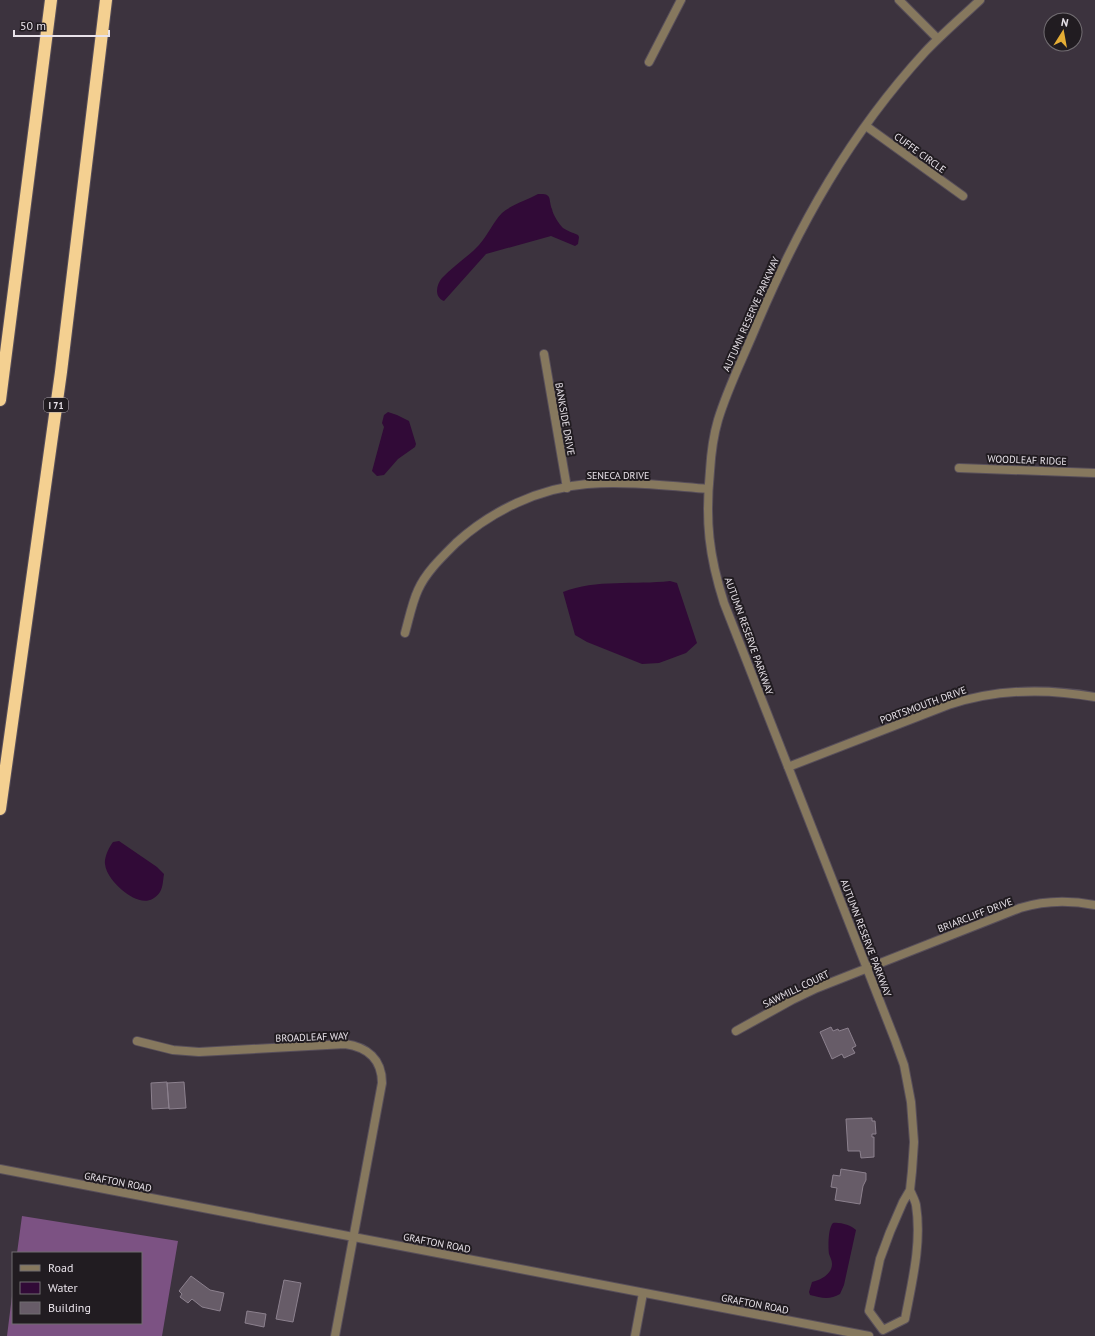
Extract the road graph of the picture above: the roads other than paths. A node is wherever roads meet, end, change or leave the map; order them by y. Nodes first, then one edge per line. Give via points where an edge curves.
1 (51, 0) edge
2 (106, 0) edge
3 (681, 0) edge
4 (899, 0) edge
5 (980, 0) edge
6 (938, 39) junction
7 (649, 62) dead end
8 (866, 126) junction
9 (963, 196) dead end
10 (544, 354) dead end
11 (0, 400) edge
12 (959, 468) dead end
13 (1095, 473) edge
14 (567, 488) junction
15 (708, 489) junction
16 (405, 633) dead end
17 (1095, 697) edge
18 (788, 767) junction
19 (0, 809) edge
20 (1095, 905) edge
21 (867, 968) junction
22 (736, 1032) dead end
23 (137, 1041) dead end
24 (0, 1169) edge
25 (910, 1190) junction
26 (354, 1237) junction
27 (644, 1293) junction
28 (883, 1333) edge
29 (336, 1336) edge
30 (635, 1336) edge
31 (869, 1336) edge

1 - 11 highway
2 - 19 highway, I 71 via 60,372
3 - 7 street
4 - 6 street
5 - 6 street, AUTUMN RESERVE PARKWAY
6 - 8 street, AUTUMN RESERVE PARKWAY via 895,87
8 - 9 street, CUFFE CIRCLE
8 - 15 street, AUTUMN RESERVE PARKWAY via 838,165 808,216 770,294 718,419
10 - 14 street, BANKSIDE DRIVE
12 - 13 street, WOODLEAF RIDGE
14 - 15 street, SENECA DRIVE via 586,484 618,483
14 - 16 street, SENECA DRIVE via 537,495 500,512 462,538 437,563 418,589
15 - 18 street, AUTUMN RESERVE PARKWAY via 709,543 719,587
17 - 18 street, PORTSMOUTH DRIVE via 1052,691 1029,691 973,698 948,705
18 - 21 street, AUTUMN RESERVE PARKWAY
20 - 21 street, BRIARCLIFF DRIVE via 1062,901 1029,905
21 - 22 street, SAWMILL COURT via 792,1000
21 - 25 street, AUTUMN RESERVE PARKWAY via 904,1065 909,1089 914,1142
23 - 26 street, BROADLEAF WAY via 192,1052 344,1044 368,1052 380,1070 382,1083
24 - 26 street, GRAFTON ROAD
25 - 28 street, AUTUMN RESERVE PARKWAY via 880,1259 869,1311
25 - 28 street, AUTUMN RESERVE PARKWAY via 916,1204 917,1224 912,1284 905,1319
26 - 27 street, GRAFTON ROAD
26 - 29 street, BROADLEAF WAY
27 - 30 street
27 - 31 street, GRAFTON ROAD

